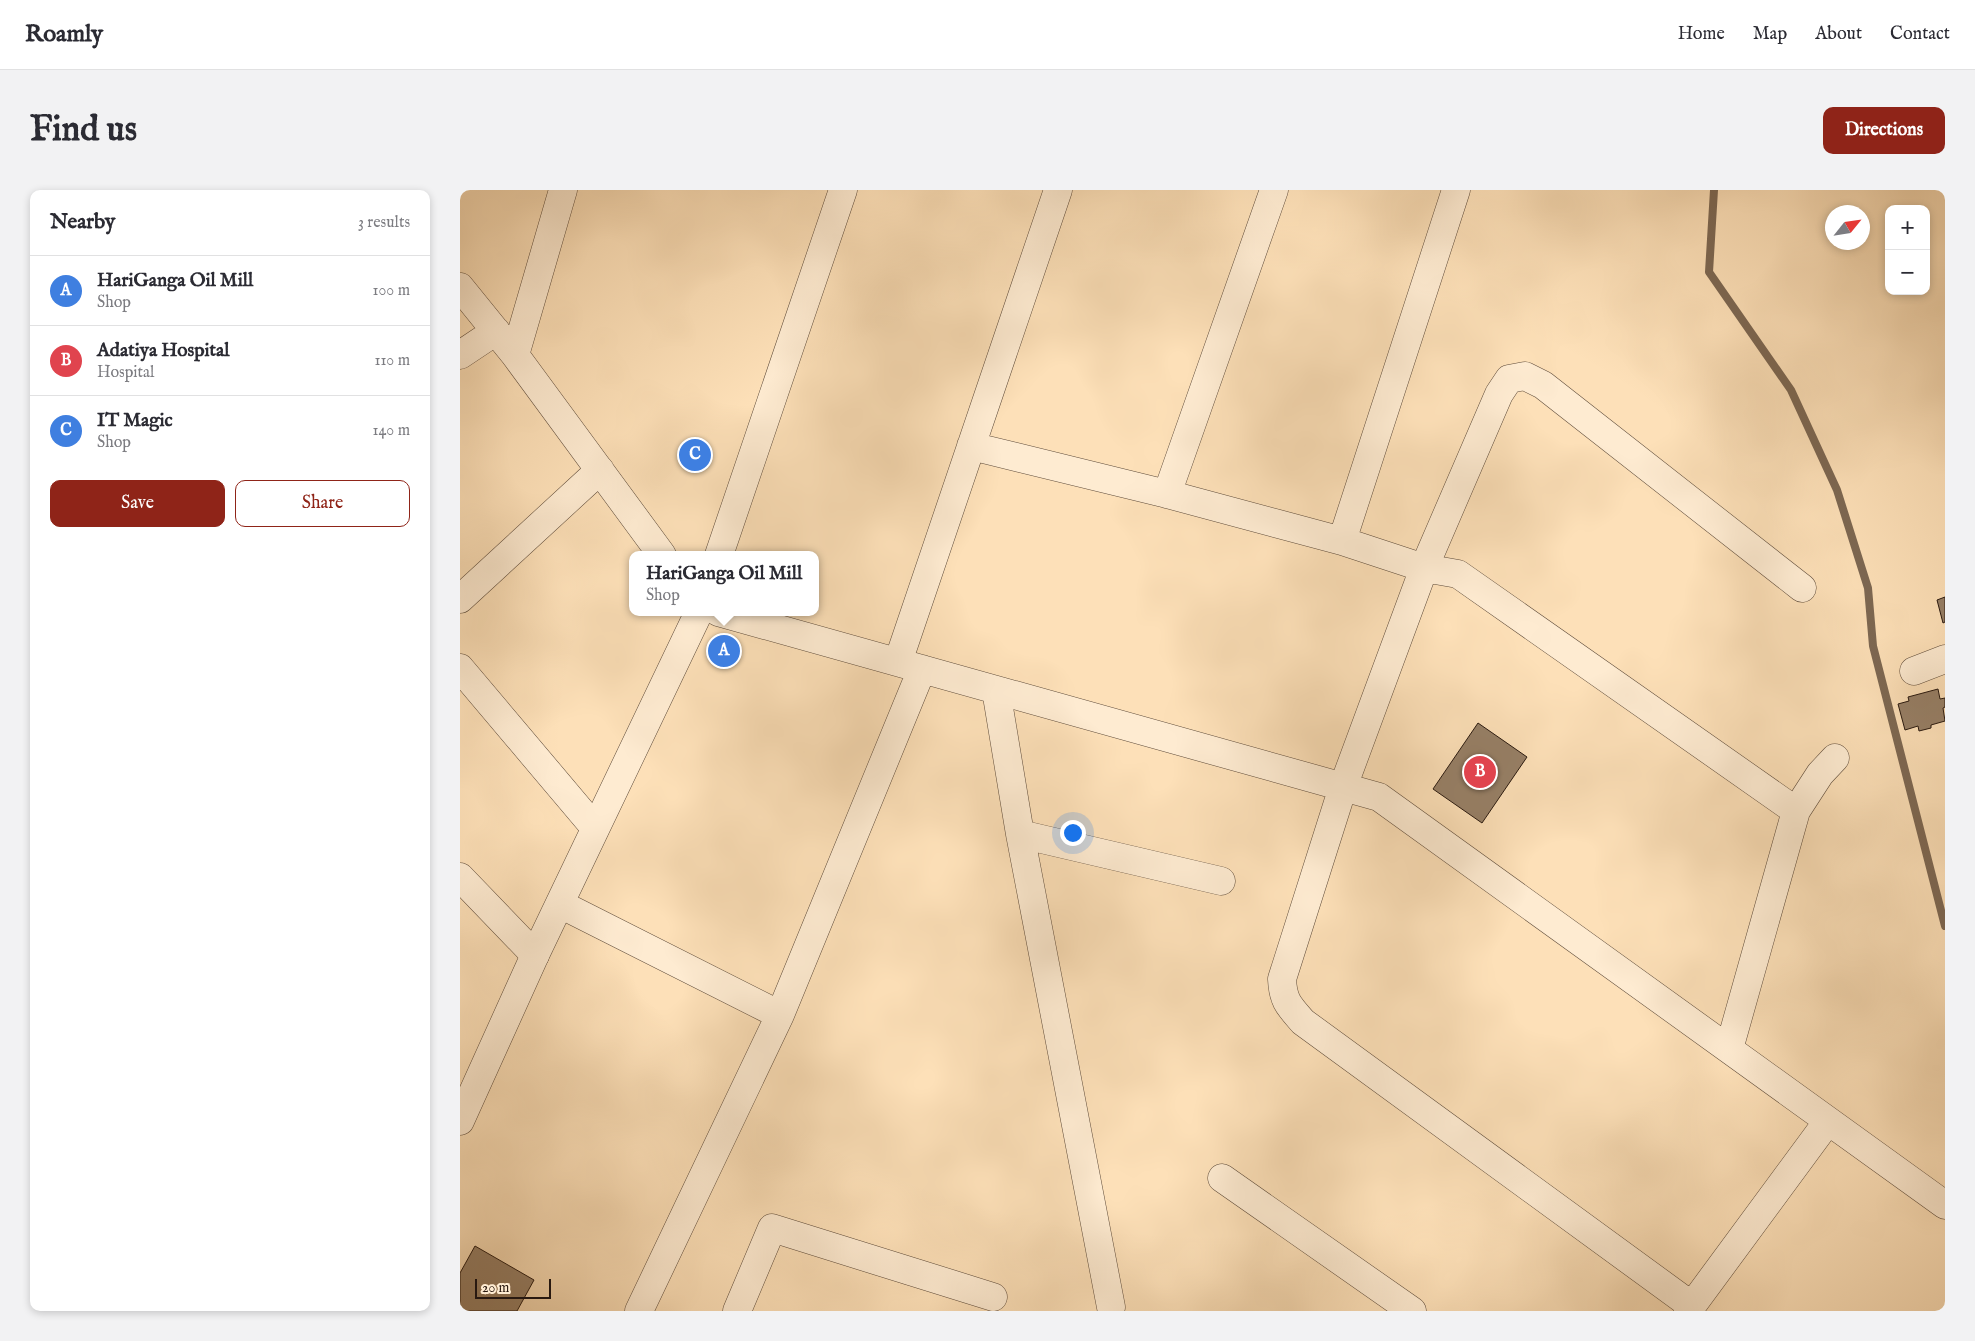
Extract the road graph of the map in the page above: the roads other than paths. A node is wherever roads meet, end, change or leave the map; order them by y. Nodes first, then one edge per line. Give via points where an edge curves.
1 (563, 190) edge
2 (843, 190) edge
3 (1058, 190) edge
4 (1274, 190) edge
5 (1456, 190) edge
6 (460, 287) edge
7 (496, 331) junction
8 (460, 354) edge
9 (515, 355) junction
10 (971, 446) junction
11 (600, 470) junction
12 (1167, 494) junction
13 (1342, 540) junction
14 (659, 551) edge
15 (720, 551) edge
16 (1424, 568) junction
17 (1802, 588) dead end
18 (460, 599) edge
19 (696, 616) edge
20 (732, 616) edge
21 (1945, 659) edge
22 (910, 666) junction
23 (460, 668) edge
24 (1914, 671) dead end
25 (996, 690) junction
26 (1835, 758) dead end
27 (1342, 787) junction
28 (1796, 812) junction
29 (595, 828) junction
30 (1020, 834) junction
31 (460, 877) edge
32 (1221, 881) dead end
33 (560, 904) junction
34 (535, 955) junction
35 (780, 1015) junction
36 (1729, 1049) junction
37 (460, 1121) edge
38 (1828, 1121) junction
39 (1222, 1178) dead end
40 (1945, 1205) edge
41 (993, 1297) dead end
42 (1111, 1307) dead end
43 (1690, 1309) edge
44 (639, 1311) edge
45 (737, 1311) edge
46 (1412, 1311) edge

1 - 9 street
2 - 15 street
3 - 10 street
4 - 12 street
5 - 13 street
6 - 7 street
7 - 8 street
7 - 9 street
9 - 11 street
10 - 12 street
10 - 22 street
11 - 14 street
11 - 18 street
12 - 13 street
13 - 16 street
16 - 17 street via 1499,394 1509,379 1525,376 1543,385
16 - 27 street
16 - 28 street via 1458,574
19 - 29 street
20 - 22 street
21 - 24 street
22 - 25 street
22 - 35 street
23 - 29 street
25 - 27 street
25 - 30 street
26 - 28 street via 1820,774
27 - 36 street via 1379,797
27 - 43 street via 1282,979 1283,994 1290,1006 1303,1022
28 - 36 street
29 - 33 street
30 - 32 street
30 - 42 street
31 - 34 street
33 - 34 street
33 - 35 street
34 - 37 street
35 - 44 street
36 - 38 street
38 - 40 street
38 - 43 street
39 - 46 street
41 - 45 street via 772,1228

